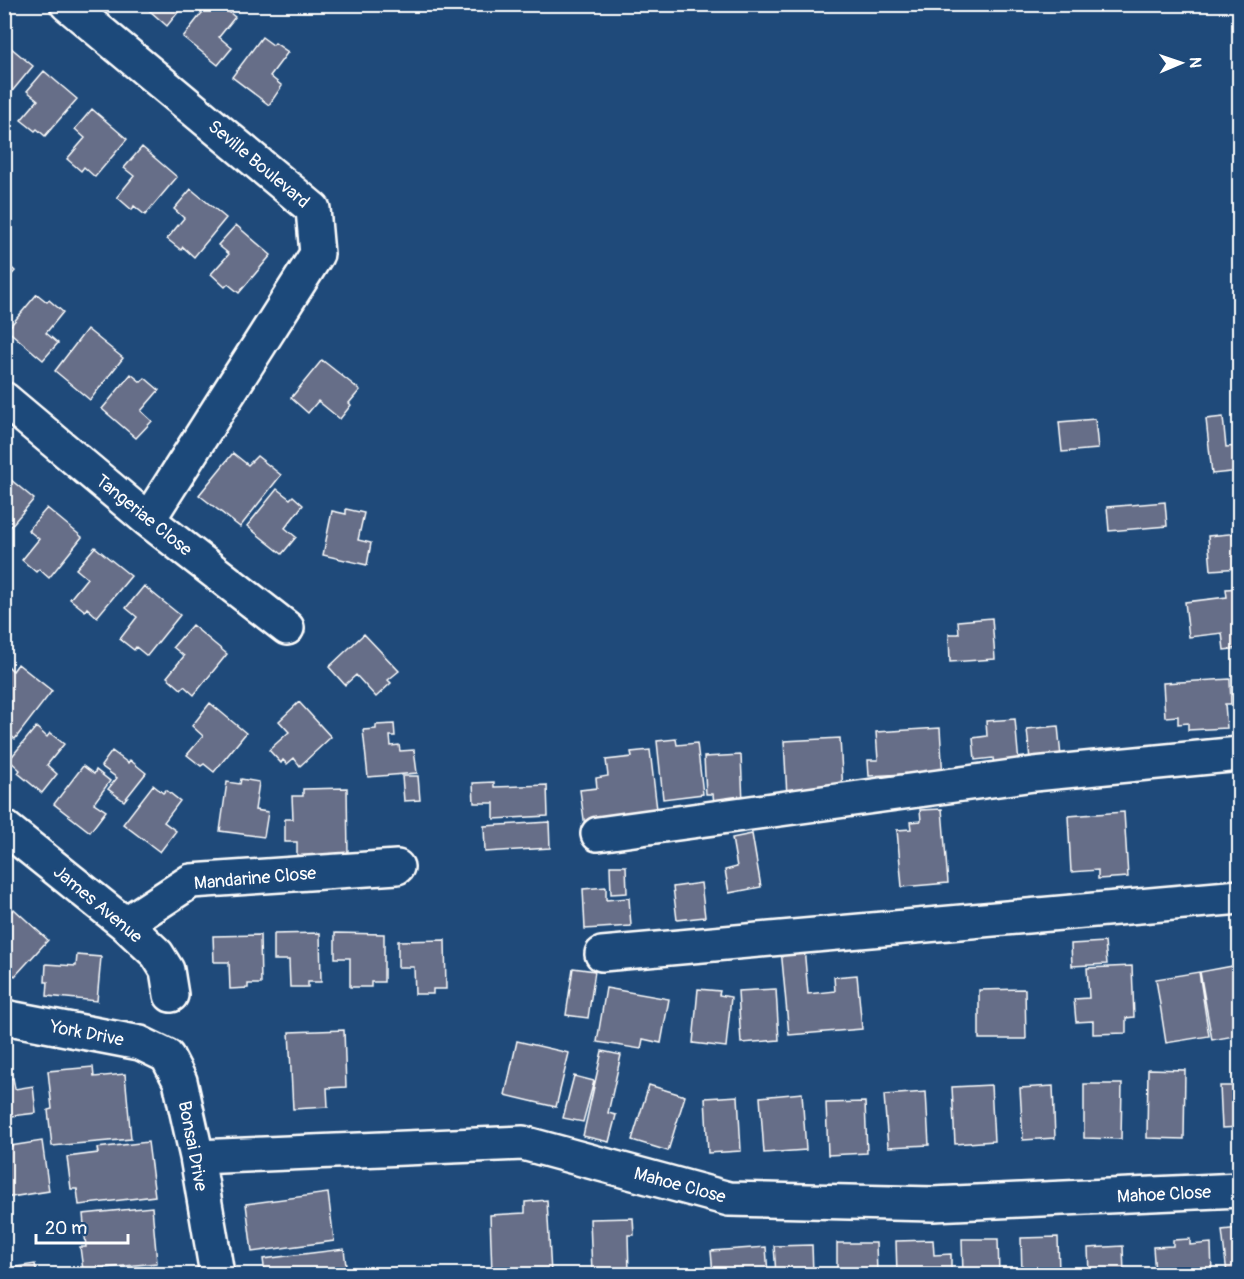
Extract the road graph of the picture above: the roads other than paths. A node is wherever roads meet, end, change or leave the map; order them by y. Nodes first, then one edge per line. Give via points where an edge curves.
1 (76, 7) edge
2 (4, 399) edge
3 (148, 520) junction
4 (287, 628) dead end
5 (1239, 754) edge
6 (4, 827) edge
7 (598, 834) dead end
8 (396, 867) dead end
9 (1239, 897) edge
10 (125, 924) junction
11 (602, 954) dead end
12 (171, 994) dead end
13 (4, 1017) edge
14 (167, 1056) joint
15 (197, 1157) junction
16 (1239, 1190) edge
17 (217, 1275) edge

1 - 3 street, Seville Boulevard via 313,209 317,254
2 - 3 street, Tangeriae Close
3 - 4 street, Tangeriae Close
5 - 7 street via 1034,774
6 - 10 street, James Avenue
8 - 10 street, Mandarine Close via 191,881
9 - 11 street
10 - 12 street, James Avenue via 158,954 167,970
13 - 14 street, York Drive via 140,1043
14 - 15 street, Bonsai Drive via 180,1081
15 - 16 street, Mahoe Close via 523,1143 729,1199 933,1204
15 - 17 street, Bonsai Drive

